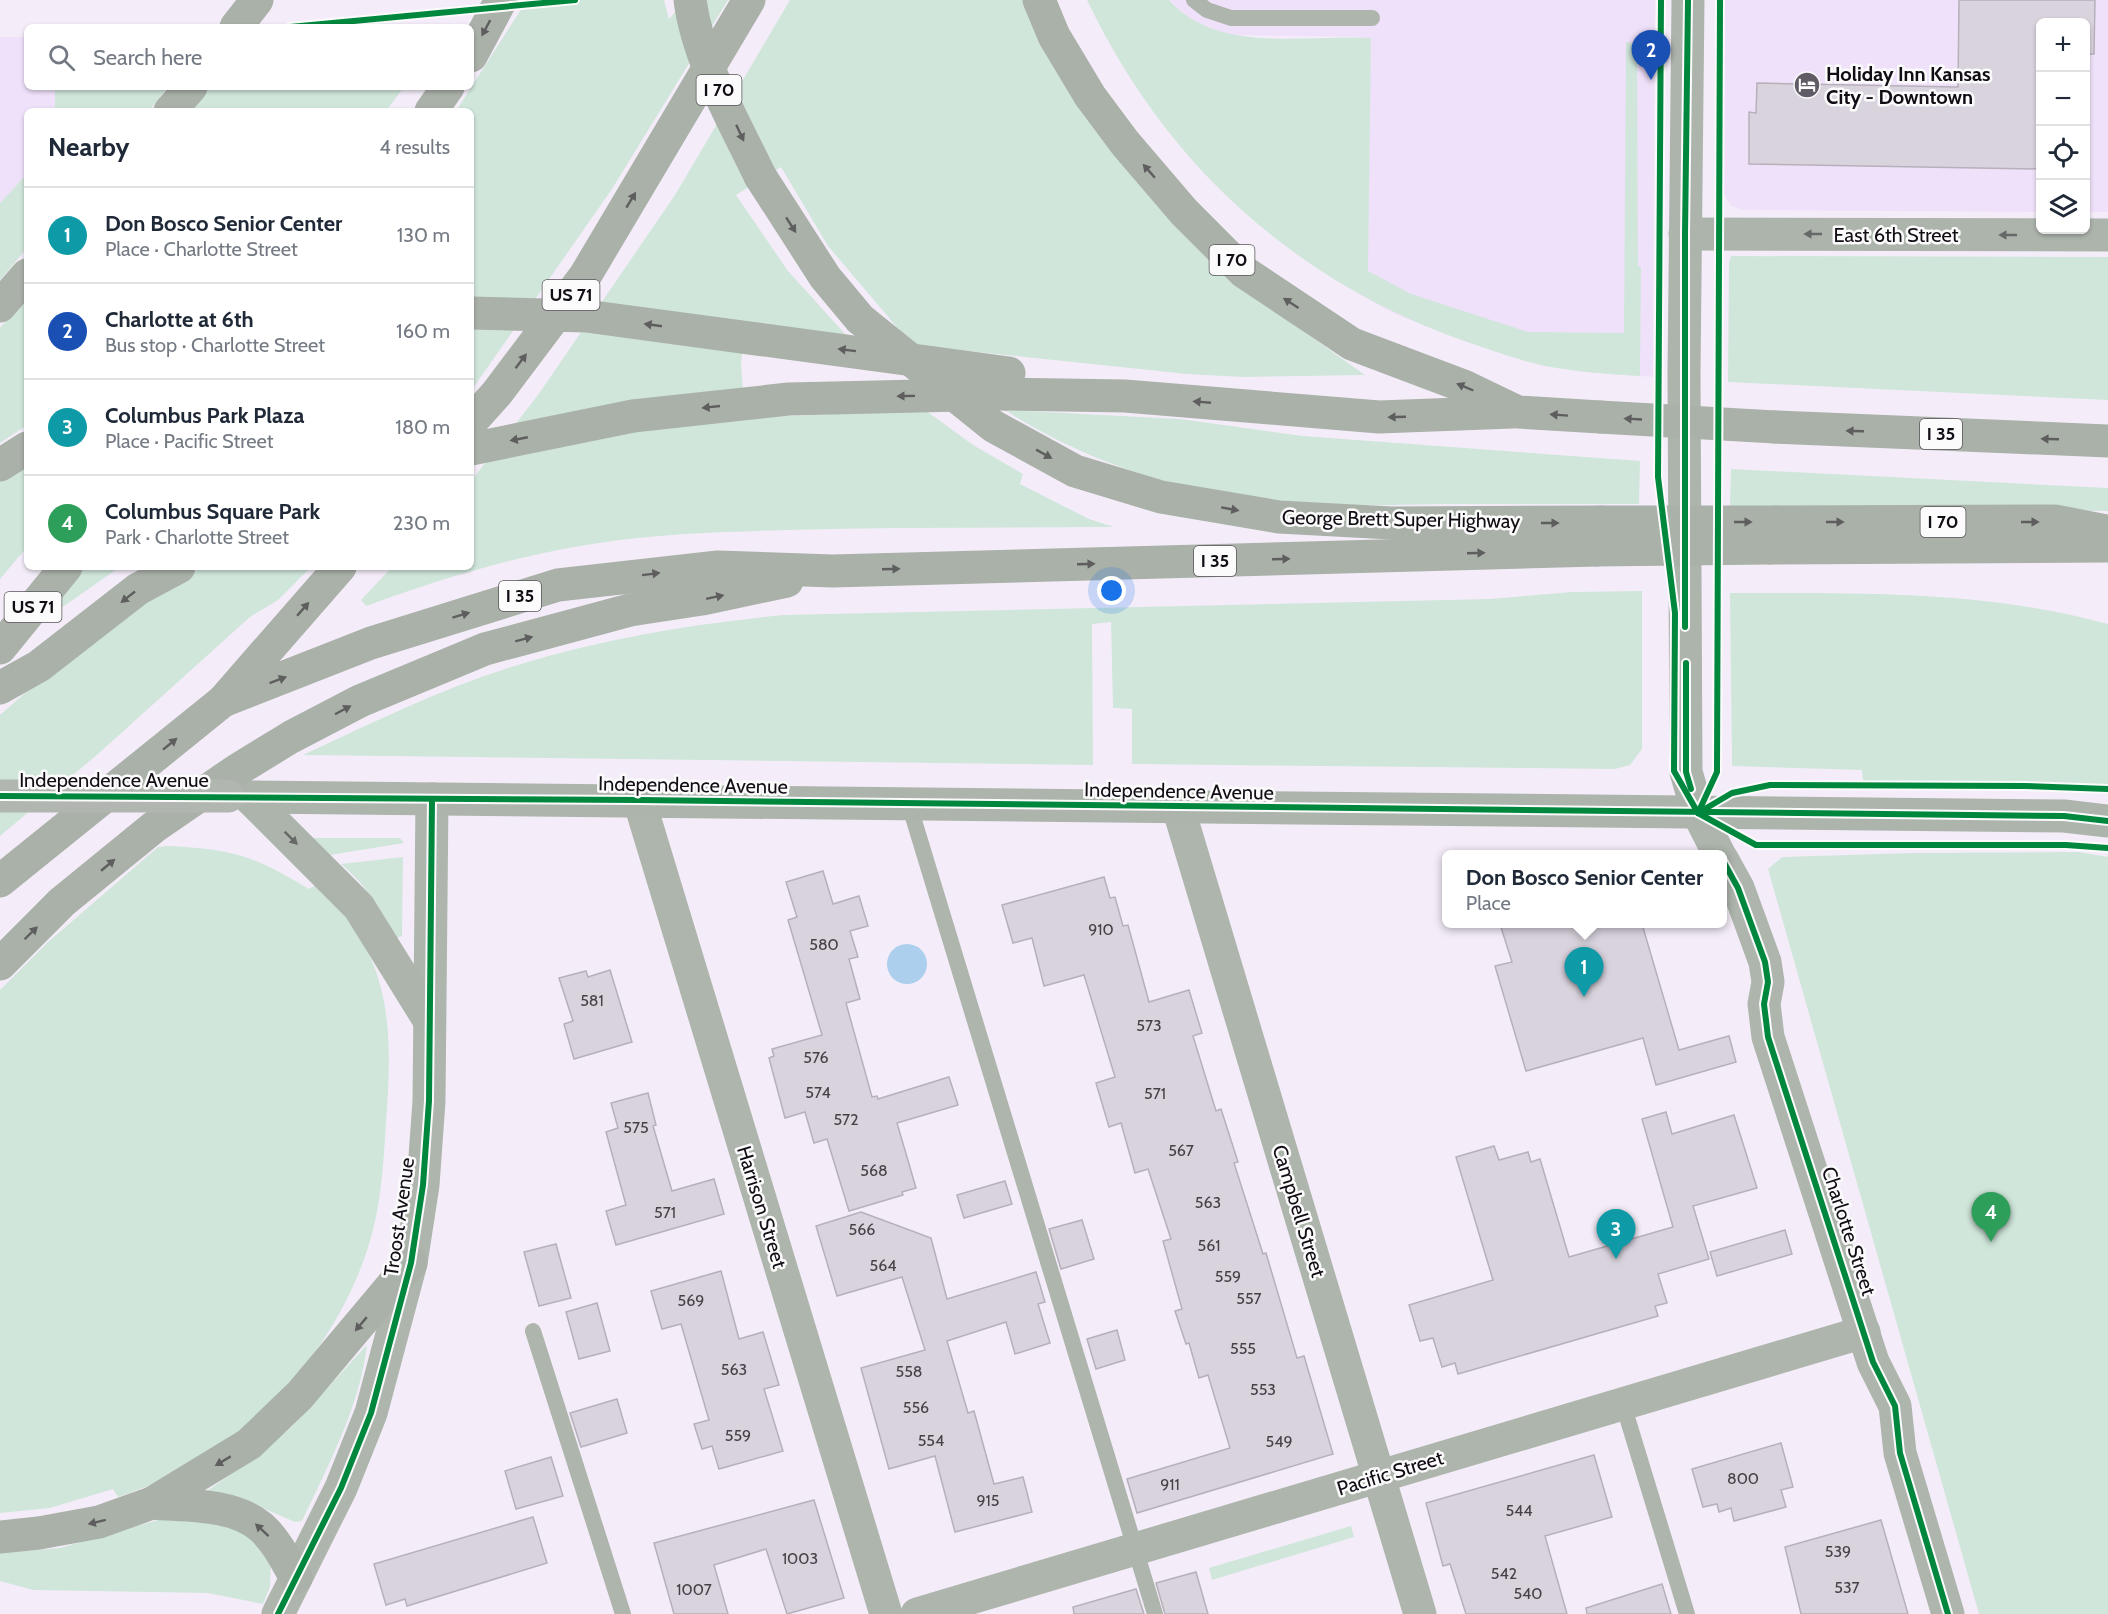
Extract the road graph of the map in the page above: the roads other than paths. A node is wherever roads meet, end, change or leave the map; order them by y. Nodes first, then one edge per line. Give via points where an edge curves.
1 (257, 0) edge
2 (501, 0) edge
3 (690, 0) edge
4 (749, 0) edge
5 (1039, 0) edge
6 (1194, 0) edge
7 (1688, 0) edge
8 (1372, 18) dead end
9 (238, 24) edge
10 (474, 50) edge
11 (188, 90) edge
12 (446, 90) edge
13 (173, 108) edge
14 (433, 108) edge
15 (1685, 234) junction
16 (2108, 235) edge
17 (24, 278) edge
18 (0, 306) edge
19 (474, 313) edge
20 (1007, 384) junction
21 (1518, 412) junction
22 (474, 419) edge
23 (2108, 441) edge
24 (474, 448) edge
25 (24, 450) edge
26 (0, 465) edge
27 (2108, 531) edge
28 (1773, 535) junction
29 (1599, 536) junction
30 (2108, 546) edge
31 (1914, 547) junction
32 (2108, 566) edge
33 (64, 570) edge
34 (173, 570) edge
35 (337, 570) edge
36 (832, 571) junction
37 (0, 648) edge
38 (0, 688) edge
39 (223, 701) junction
40 (0, 796) edge
41 (239, 796) junction
42 (432, 799) junction
43 (639, 800) junction
44 (909, 804) junction
45 (1178, 807) junction
46 (1698, 813) junction
47 (2108, 821) edge
48 (1716, 850) edge
49 (1727, 868) edge
50 (0, 881) edge
51 (0, 964) edge
52 (429, 1020) junction
53 (411, 1263) junction
54 (533, 1331) dead end
55 (1864, 1332) junction
56 (1623, 1404) junction
57 (1378, 1477) junction
58 (152, 1503) junction
59 (0, 1537) edge
60 (1135, 1549) junction
61 (296, 1578) junction
62 (278, 1614) edge
63 (623, 1614) edge
64 (886, 1614) edge
65 (916, 1614) edge
66 (1155, 1614) edge
67 (1420, 1614) edge
68 (1687, 1614) edge
69 (1948, 1614) edge

1 - 9 highway
2 -> 10 highway
3 -> 29 highway, George Brett Super Highway / I 70, bridge via 717,85 760,176 825,277 860,319 993,426 1075,471 1161,497 1279,517
22 -> 4 highway, US 71 via 585,276
21 -> 5 highway, I 70 via 1466,387 1352,344 1244,272 1184,212 1125,143 1090,96 1054,36
6 - 8 lane via 1207,10 1231,18
7 - 15 main road
11 - 13 highway
12 - 14 highway
16 -> 15 main road, East 6th Street
15 - 46 main road via 1686,772
17 - 18 highway
20 -> 19 highway, bridge via 586,316
21 -> 20 highway, I 35 via 1379,417
20 -> 24 highway, I 35, bridge via 789,399 633,416
23 -> 21 highway, I 35, bridge
25 - 26 highway
28 -> 27 highway, George Brett Super Highway / I 70 via 2055,521
29 -> 28 highway, George Brett Super Highway / I 70, bridge
28 - 31 highway
36 -> 29 highway, I 35
30 - 31 highway
31 - 32 highway
33 - 37 highway, US 71
34 -> 38 highway via 138,589 39,666
39 -> 35 highway
39 -> 36 highway, I 35 via 371,643 558,585 718,567
51 -> 36 highway via 62,902 154,827 291,737 360,701 485,650 531,637 630,610
50 -> 39 highway
40 - 41 main road, Independence Avenue, bridge
41 - 42 main road, Independence Avenue
41 -> 52 main road via 359,908
42 - 43 main road, Independence Avenue
42 - 52 street, Troost Avenue
43 - 44 main road, Independence Avenue
43 - 64 street, Harrison Street
44 - 45 main road, Independence Avenue
44 - 60 lane
45 - 46 main road, Independence Avenue
45 - 57 street, Campbell Street
46 - 47 main road, Independence Avenue via 2064,816
46 - 48 street
49 - 55 street, Charlotte Street via 1765,962 1768,1037
52 - 53 street, Troost Avenue via 429,1112
53 -> 58 highway via 300,1395 249,1444
53 - 61 street, Troost Avenue via 371,1413 341,1488
54 - 63 lane
55 - 56 street, Pacific Street
55 - 69 street, Charlotte Street via 1873,1362 1895,1406 1900,1453
56 - 57 street, Pacific Street
56 - 68 lane
57 - 60 street, Pacific Street
57 - 67 street, Campbell Street
58 -> 59 highway via 99,1522
61 -> 58 highway via 261,1527 236,1513
60 - 65 street, Pacific Street
60 - 66 lane
61 - 62 street, Troost Avenue

